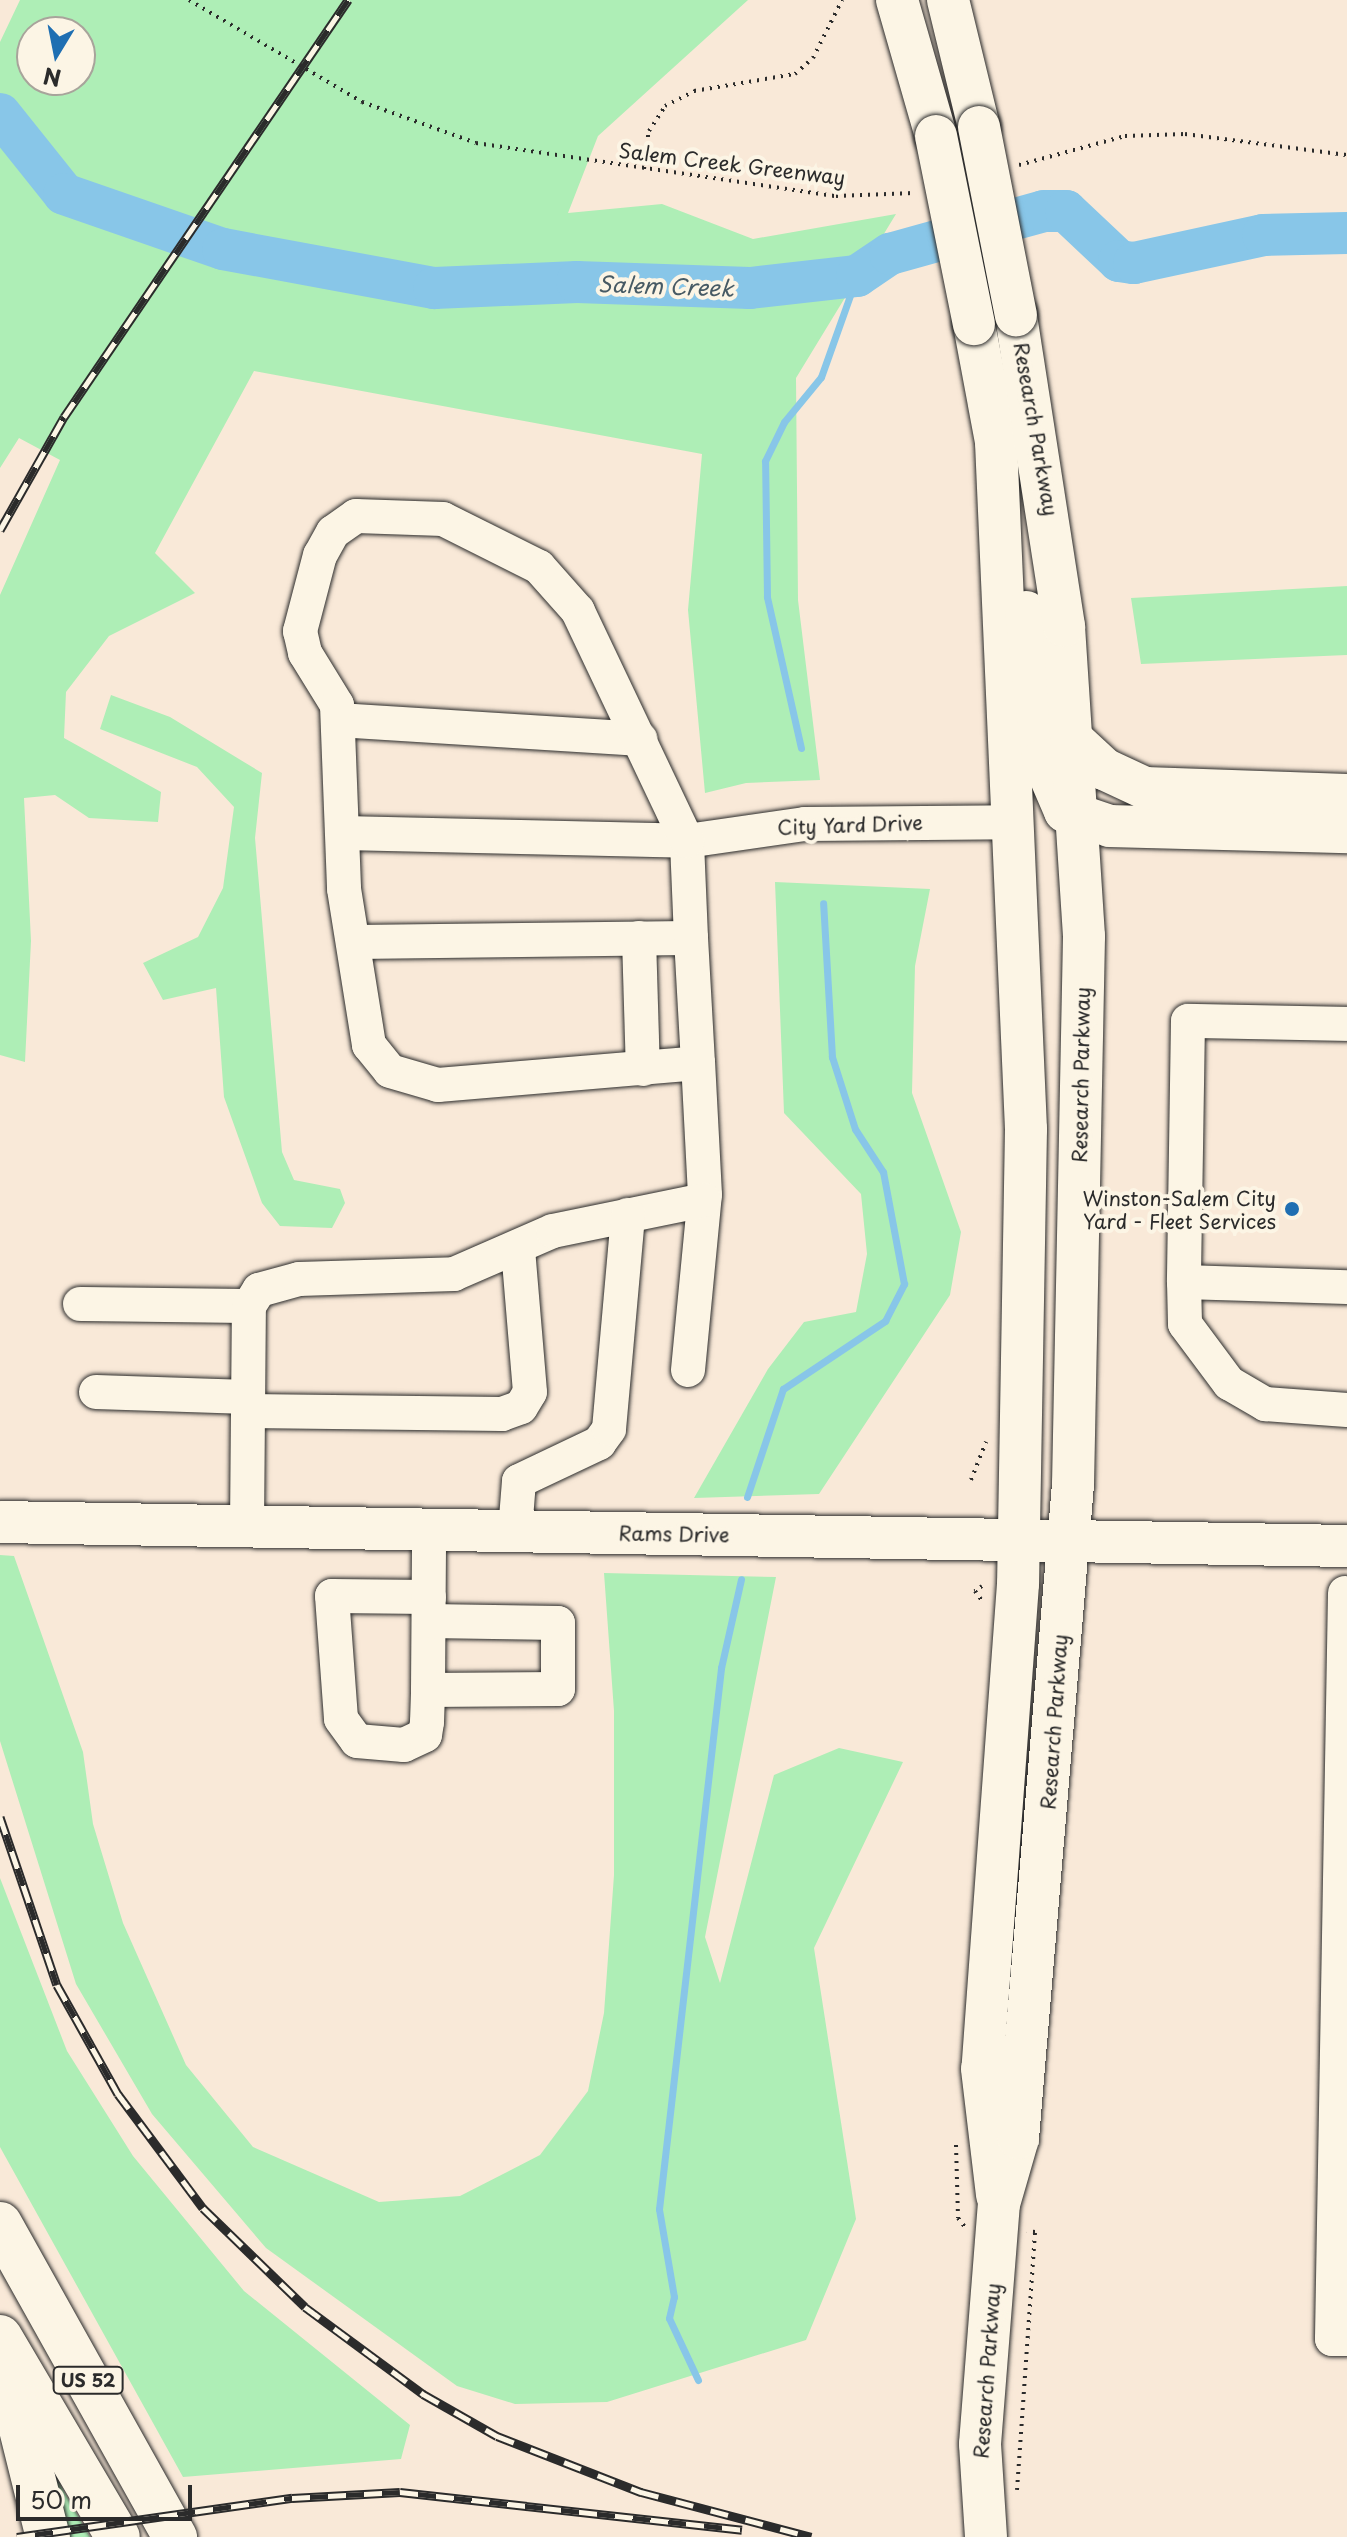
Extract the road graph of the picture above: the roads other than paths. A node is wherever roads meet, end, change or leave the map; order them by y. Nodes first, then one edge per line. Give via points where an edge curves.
1 (897, 0) edge
2 (948, 0) edge
3 (996, 442) junction
4 (339, 720) junction
5 (640, 739) junction
6 (1074, 741) junction
7 (1347, 795) edge
8 (1079, 820) junction
9 (1014, 822) junction
10 (1347, 832) edge
11 (343, 833) junction
12 (687, 841) junction
13 (639, 938) junction
14 (691, 938) junction
15 (353, 942) junction
16 (1347, 1024) edge
17 (698, 1063) junction
18 (643, 1069) junction
19 (704, 1200) junction
20 (628, 1215) junction
21 (518, 1248) junction
22 (1184, 1282) junction
23 (1347, 1287) edge
24 (80, 1304) dead end
25 (249, 1306) junction
26 (688, 1370) dead end
27 (96, 1392) dead end
28 (248, 1404) junction
29 (1347, 1410) edge
30 (0, 1522) edge
31 (247, 1526) junction
32 (429, 1530) junction
33 (515, 1531) junction
34 (1018, 1540) junction
35 (1068, 1541) junction
36 (1347, 1546) edge
37 (1345, 1593) dead end
38 (429, 1609) junction
39 (428, 1690) junction
40 (1012, 2218) junction
41 (0, 2224) edge
42 (0, 2337) edge
43 (1339, 2339) edge
44 (0, 2352) edge
45 (48, 2537) edge
46 (118, 2537) edge
47 (175, 2537) edge
48 (986, 2537) edge

1 - 3 main road, Research Parkway, bridge via 936,136
2 - 6 main road, Research Parkway, bridge via 979,127 1055,539
3 - 8 main road via 1048,781
3 - 9 main road, Research Parkway
4 - 5 street
4 - 5 street via 300,631 312,577 333,532 356,516 394,512 443,519 539,567 578,611
4 - 11 street
5 - 12 street
6 - 7 main road via 1104,769 1145,788
6 - 8 main road, Research Parkway
8 - 10 main road
8 - 35 main road, Research Parkway via 1084,952
9 - 12 street, City Yard Drive via 805,824
9 - 34 main road, Research Parkway via 1026,1129
11 - 12 street, City Yard Drive
11 - 15 street
12 - 14 street
13 - 14 street
13 - 15 street
13 - 18 street
14 - 17 street
15 - 18 street via 369,1045 390,1071 413,1082
16 - 22 street via 1188,1021
17 - 18 street
17 - 19 street
19 - 20 street
19 - 26 street
20 - 21 street via 553,1231
20 - 33 street via 609,1429 590,1448 519,1481
21 - 25 street via 454,1274 275,1283
21 - 28 street via 530,1392 521,1407 502,1414
22 - 23 street
22 - 29 street via 1185,1324 1229,1383 1265,1404
24 - 25 street
25 - 28 street
27 - 28 street
28 - 31 street
30 - 31 main road, Rams Drive
31 - 32 main road, Rams Drive
32 - 33 main road, Rams Drive
32 - 38 street
33 - 34 main road, Rams Drive
34 - 35 main road, Rams Drive
34 - 40 main road, Research Parkway via 982,2056
35 - 36 main road, Rams Drive
35 - 40 main road, Research Parkway
37 - 43 street
38 - 39 street
38 - 39 street via 558,1623 558,1689
38 - 39 street via 332,1596 341,1719 357,1741 404,1745 425,1735
40 - 48 main road, Research Parkway via 980,2444
41 - 47 highway, US 52
42 - 46 highway, US 52
44 - 45 highway

